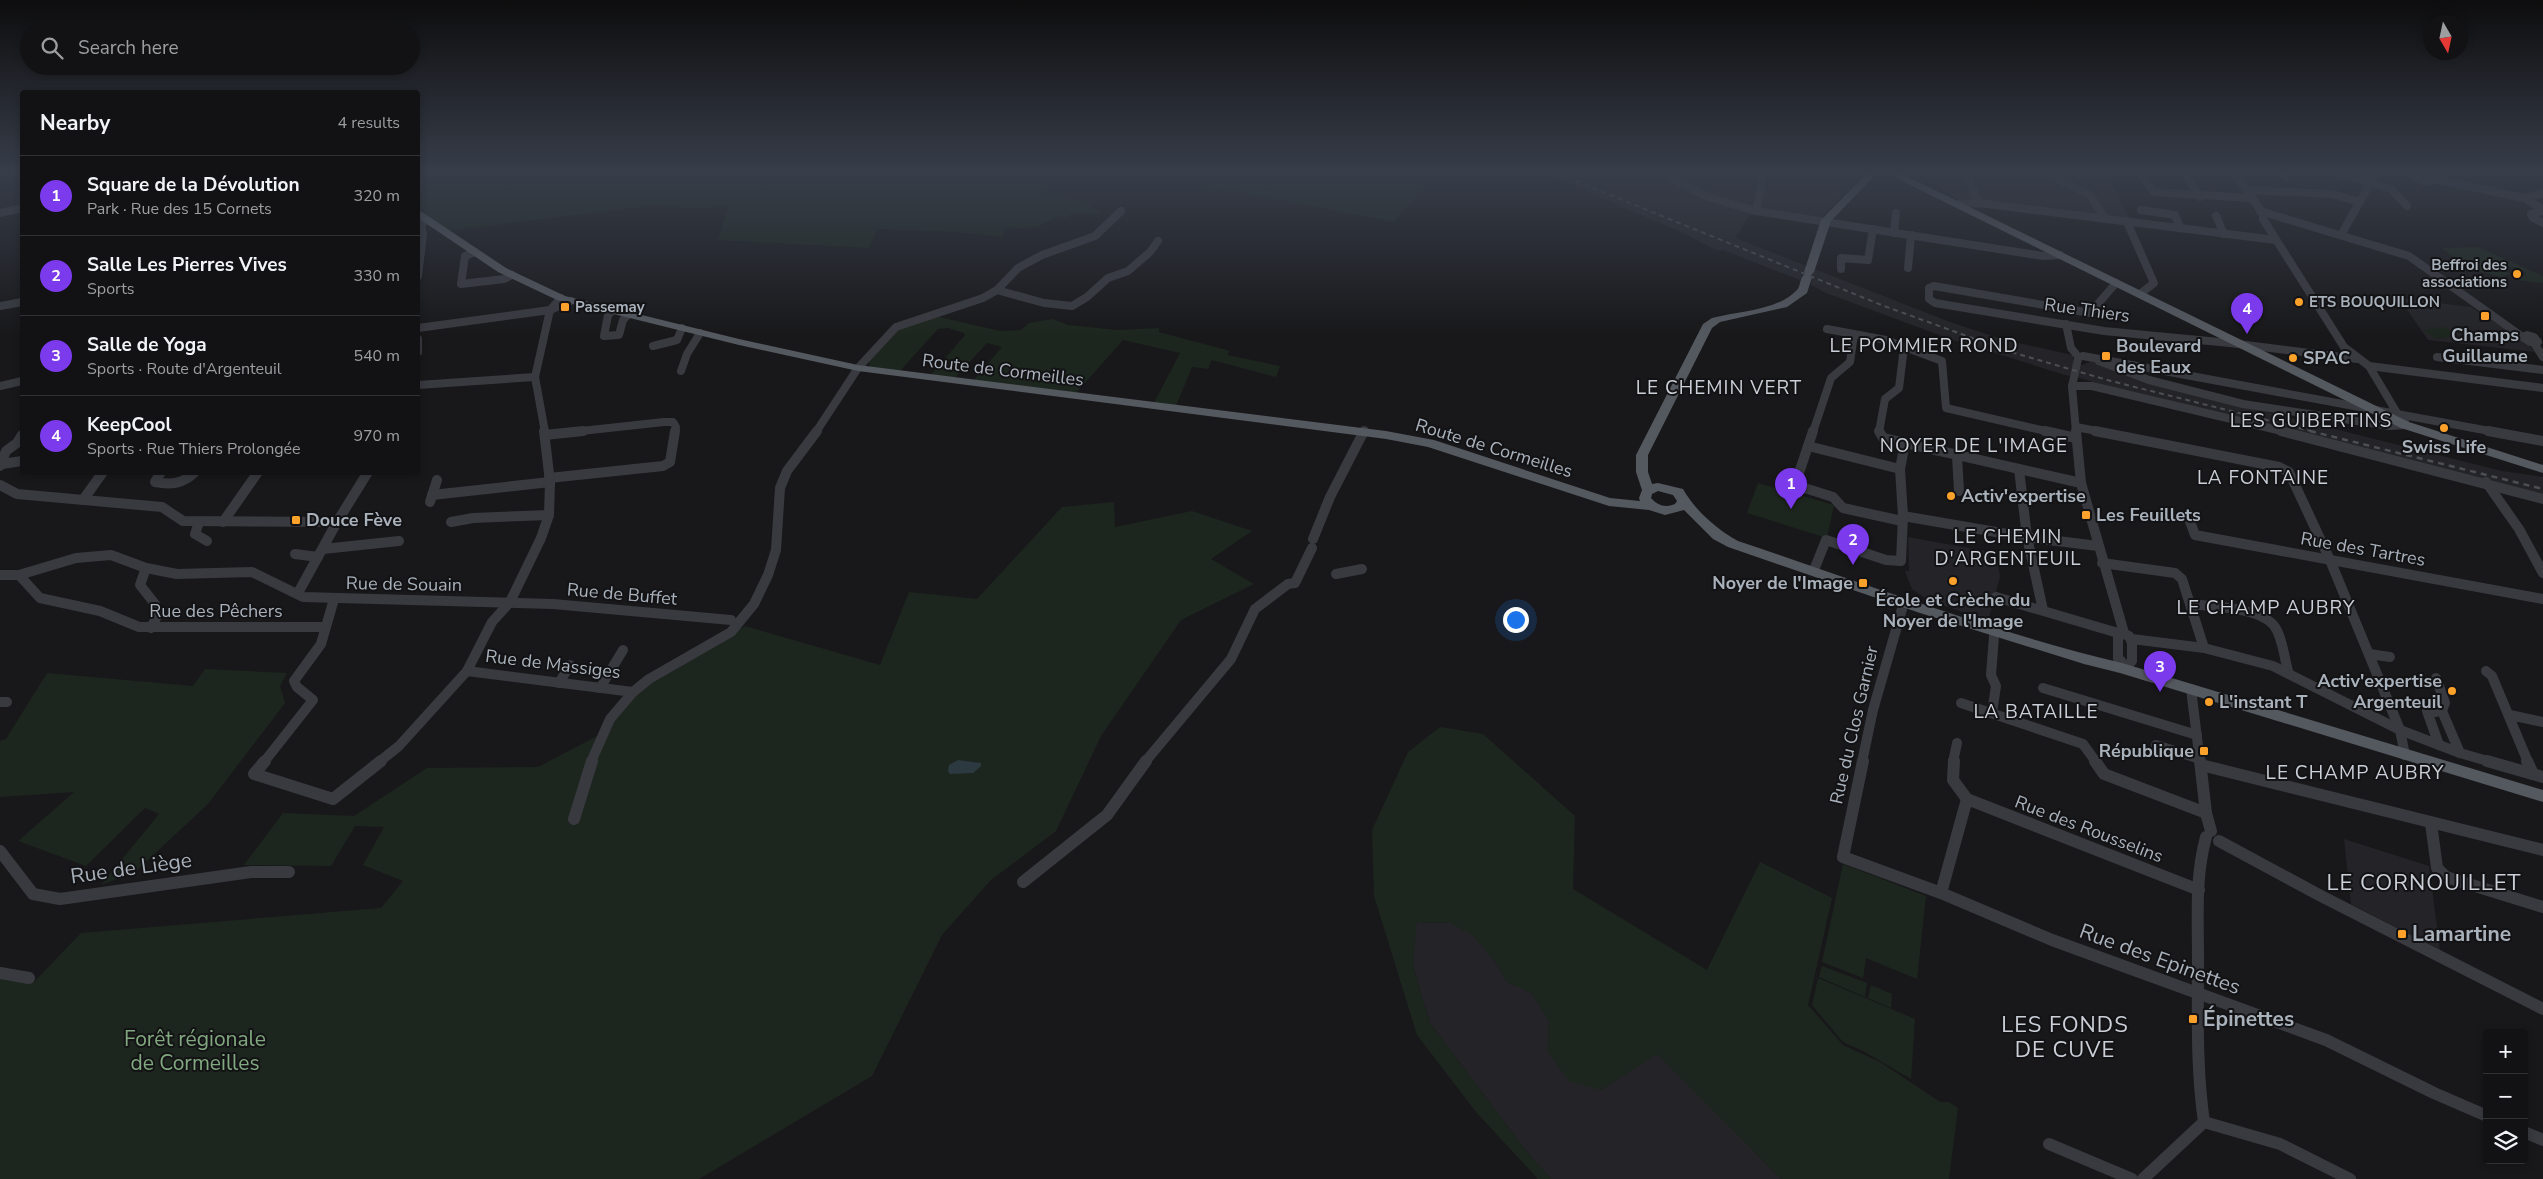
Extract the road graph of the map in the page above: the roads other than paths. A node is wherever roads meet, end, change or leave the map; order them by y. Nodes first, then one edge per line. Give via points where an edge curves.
1 (421, 226) edge
2 (436, 226) edge
3 (1107, 226) edge
4 (1824, 226) edge
5 (1852, 226) edge
6 (1895, 226) edge
7 (2003, 226) edge
8 (2129, 226) edge
9 (2163, 226) edge
10 (2220, 226) edge
11 (2268, 226) edge
12 (2311, 226) edge
13 (2346, 226) edge
14 (2180, 228) joint
15 (1872, 229) junction
16 (1894, 233) junction
17 (2224, 234) junction
18 (1911, 235) junction
19 (2341, 235) junction
20 (420, 239) edge
21 (2276, 240) junction
22 (1158, 241) dead end
23 (1841, 249) dead end
24 (475, 252) junction
25 (2060, 255) junction
26 (1841, 258) junction
27 (1908, 268) dead end
28 (1841, 269) dead end
29 (512, 275) junction
30 (2116, 283) junction
31 (997, 290) junction
32 (2140, 294) junction
33 (566, 299) junction
34 (20, 302) edge
35 (0, 306) edge
36 (550, 310) junction
37 (612, 311) junction
38 (628, 315) junction
39 (2066, 324) junction
40 (420, 328) edge
41 (682, 328) junction
42 (1827, 329) dead end
43 (2212, 330) junction
44 (700, 332) junction
45 (1854, 335) junction
46 (2538, 340) edge
47 (2214, 342) junction
48 (2240, 344) junction
49 (653, 346) dead end
50 (1904, 346) junction
51 (2082, 356) junction
52 (2437, 357) dead end
53 (2543, 357) edge
54 (2358, 359) junction
55 (2369, 366) junction
56 (858, 368) junction
57 (2543, 370) edge
58 (681, 371) dead end
59 (535, 377) junction
60 (20, 381) edge
61 (420, 385) edge
62 (0, 386) edge
63 (2072, 386) junction
64 (2543, 388) edge
65 (2367, 407) junction
66 (2402, 418) junction
67 (2076, 427) junction
68 (1364, 432) junction
69 (545, 434) junction
70 (2076, 438) junction
71 (20, 440) edge
72 (2543, 441) edge
73 (1905, 443) junction
74 (1808, 446) junction
75 (1957, 456) junction
76 (20, 461) edge
77 (1, 465) edge
78 (1642, 469) junction
79 (1900, 469) junction
80 (2019, 469) junction
81 (2543, 470) edge
82 (101, 475) edge
83 (159, 475) edge
84 (192, 475) edge
85 (256, 475) edge
86 (366, 475) edge
87 (437, 480) dead end
88 (549, 480) junction
89 (2082, 482) junction
90 (2486, 482) junction
91 (0, 485) edge
92 (1664, 487) junction
93 (1959, 490) dead end
94 (1648, 496) junction
95 (2543, 499) edge
96 (83, 500) junction
97 (1678, 506) junction
98 (549, 515) junction
99 (1902, 519) junction
100 (2189, 519) dead end
101 (199, 522) junction
102 (223, 522) junction
103 (337, 522) junction
104 (451, 522) dead end
105 (2027, 537) junction
106 (207, 541) dead end
107 (399, 541) dead end
108 (2098, 546) junction
109 (320, 553) junction
110 (295, 554) dead end
111 (2330, 560) junction
112 (2102, 563) junction
113 (146, 568) junction
114 (1362, 569) dead end
115 (1814, 570) junction
116 (2543, 573) edge
117 (1336, 574) dead end
118 (0, 575) edge
119 (18, 575) junction
120 (298, 593) junction
121 (1996, 597) dead end
122 (334, 599) junction
123 (2543, 599) edge
124 (510, 602) junction
125 (1904, 602) junction
126 (2191, 604) junction
127 (2043, 610) junction
128 (731, 620) dead end
129 (151, 628) junction
130 (326, 628) junction
131 (2125, 635) junction
132 (1994, 636) dead end
133 (2204, 648) junction
134 (623, 650) dead end
135 (2369, 654) junction
136 (2390, 657) dead end
137 (2124, 665) junction
138 (570, 666) dead end
139 (467, 671) junction
140 (2288, 671) junction
141 (2486, 671) dead end
142 (2436, 678) dead end
143 (558, 683) junction
144 (600, 688) junction
145 (2043, 688) dead end
146 (2191, 689) junction
147 (634, 692) junction
148 (1961, 703) dead end
149 (2436, 712) dead end
150 (1992, 713) junction
151 (2510, 714) junction
152 (2543, 722) edge
153 (2400, 730) junction
154 (2197, 735) junction
155 (1957, 743) dead end
156 (2439, 745) junction
157 (2156, 746) dead end
158 (2460, 754) junction
159 (2405, 755) junction
160 (2200, 762) junction
161 (2538, 776) edge
162 (2543, 796) edge
163 (1967, 799) junction
164 (2206, 813) junction
165 (574, 819) dead end
166 (2431, 823) junction
167 (2212, 836) junction
168 (2543, 850) edge
169 (0, 851) edge
170 (1843, 857) joint
171 (289, 872) dead end
172 (1023, 882) dead end
173 (2199, 890) junction
174 (1941, 893) junction
175 (2543, 907) edge
176 (0, 973) edge
177 (29, 978) dead end
178 (2198, 994) junction
179 (2543, 1009) edge
180 (2483, 1114) edge
181 (2204, 1122) junction
182 (2528, 1134) edge
183 (2543, 1140) edge
184 (2049, 1144) dead end
185 (2132, 1179) edge
186 (2143, 1179) edge
187 (2350, 1179) edge

1 - 20 street via 423,234
2 - 24 main road, Route de Cormeilles
3 - 31 street via 1095,236 1042,255 1018,268
4 - 78 main road via 1803,291 1783,305 1710,323 1642,455
5 - 15 street
6 - 16 street
7 - 25 main road
8 - 32 street via 2154,283
9 - 14 street
10 - 17 street
11 - 21 street
12 - 19 street
13 - 19 street
14 - 17 street
15 - 16 street
15 - 26 street via 1868,260
16 - 18 street
17 - 21 street
18 - 25 street via 2043,256
18 - 27 street
19 - 46 street via 2414,258 2524,338
21 - 54 street via 2342,342
22 - 31 street via 1128,271 1108,278 1072,306 1044,303
23 - 26 street
24 - 29 main road, Route de Cormeilles
24 - 29 street via 465,256 461,284 504,279
25 - 30 main road
26 - 28 street
29 - 33 main road, Route de Cormeilles
30 - 32 main road
30 - 39 street, Rue Thiers via 2090,313 1934,286 1929,288 1930,301
31 - 56 street via 983,298 896,327
32 - 43 main road
33 - 36 street
33 - 37 main road, Route de Cormeilles
34 - 35 street
36 - 40 street
36 - 59 street
37 - 38 main road, Route de Cormeilles
37 - 38 street via 608,315 604,336 619,335
38 - 41 main road, Route de Cormeilles
39 - 47 street, Rue Thiers
39 - 51 street via 2070,348
41 - 44 main road, Route de Cormeilles
41 - 49 street via 677,340
42 - 45 street
43 - 47 street
43 - 48 main road
44 - 56 main road, Route de Cormeilles
44 - 58 street
45 - 50 street
45 - 74 street via 1850,362 1831,378
46 - 53 street
47 - 48 street, Rue Thiers
48 - 54 street, Rue Thiers
48 - 65 main road
50 - 70 street via 1942,361 1946,408
50 - 73 street via 1900,388 1885,399 1878,430 1883,438
51 - 63 street
51 - 65 street
51 - 66 street via 2149,380 2242,404 2390,426
52 - 57 street
54 - 55 street
55 - 64 street
55 - 66 street
56 - 68 main road, Route de Cormeilles
56 - 147 street via 787,471 780,488 776,550 754,604 731,632 675,663
59 - 61 street
59 - 69 street
60 - 62 street
63 - 67 street
63 - 90 street via 2092,386
65 - 66 main road
66 - 72 street
66 - 81 main road
67 - 70 street
67 - 111 street via 2285,469 2291,474
68 - 94 main road, Route de Cormeilles via 1433,444 1607,501
68 - 172 street via 1330,497 1296,583 1288,584 1255,609 1218,677 1154,749 1107,814
69 - 88 street
69 - 88 street via 664,422 672,422 676,427 670,462 663,466
70 - 89 street
71 - 77 street via 6,451
73 - 75 street
73 - 79 street
74 - 79 street
74 - 99 street via 1795,485 1798,488 1834,497 1843,508
75 - 80 street
75 - 93 street
76 - 77 street
78 - 92 main road
78 - 94 main road
79 - 99 street
80 - 89 street
80 - 105 street
82 - 96 street
83 - 84 street via 155,482 180,484
85 - 102 street
86 - 103 street
87 - 88 street via 431,498
88 - 98 street
89 - 108 street
90 - 95 street
90 - 116 street via 2519,529
91 - 96 street via 17,494
92 - 94 main road
92 - 97 main road via 1678,492
94 - 97 main road via 1662,510
96 - 101 street via 162,507 183,521
97 - 115 main road via 1726,541
98 - 104 street
98 - 124 street
99 - 105 street
99 - 115 street via 1901,561 1891,561 1826,540
100 - 111 street, Rue des Tartres via 2195,535
101 - 102 street
101 - 106 street via 195,534
102 - 103 street
103 - 109 street
105 - 108 street
105 - 127 street
107 - 109 street
108 - 112 street
109 - 110 street
109 - 120 street
111 - 123 street, Rue des Tartres
111 - 135 street
112 - 126 street via 2175,573 2182,580
112 - 131 street
113 - 119 street, Rue de Souain via 111,556 97,555
113 - 120 street, Rue de Souain via 177,574 252,572
113 - 129 street via 140,585 158,610
114 - 117 street
115 - 125 main road
118 - 119 street
119 - 129 street, Rue des Pêchers via 40,598 100,611 139,627
120 - 122 street, Rue de Souain via 303,597
121 - 127 street
122 - 124 street, Rue de Souain
122 - 130 street
124 - 128 street, Rue de Buffet
124 - 139 street via 492,622
125 - 137 main road via 2078,656
125 - 170 street, Rue du Clos Garnier via 1873,710
126 - 133 street
126 - 140 street via 2256,614 2268,620 2275,626
127 - 131 street
129 - 130 street, Rue des Pêchers
130 - 139 street via 321,644 294,681 313,700 254,774 333,799 399,746
131 - 133 street
131 - 137 street via 2118,659
132 - 150 street via 1991,675 1996,686
133 - 140 street
134 - 144 street
135 - 136 street
135 - 153 street
137 - 146 main road
138 - 143 street
139 - 143 street, Rue de Massiges
140 - 153 street
141 - 151 street via 2492,676
142 - 158 street via 2446,703 2442,711
143 - 144 street, Rue de Massiges
144 - 147 street, Rue de Massiges
145 - 154 street
146 - 154 street
146 - 159 main road
147 - 165 street via 610,719 586,774
148 - 150 street
149 - 156 street via 2427,711
150 - 164 street via 2082,744 2104,774
151 - 152 street
151 - 161 street
153 - 156 street
153 - 159 street
154 - 160 street
155 - 163 street via 1953,786
156 - 158 street
157 - 160 street
158 - 161 street
159 - 162 main road
160 - 164 street
160 - 166 street
163 - 173 street, Rue des Rousselins
163 - 174 street
164 - 167 street
166 - 168 street
166 - 175 street via 2437,868 2446,877
167 - 173 street via 2200,868
167 - 179 street via 2321,896
169 - 171 street, Rue de Liège via 33,894 60,899 251,872
170 - 174 street, Rue des Epinettes
173 - 178 street
174 - 178 street, Rue des Epinettes via 2052,940
176 - 177 street
178 - 180 street, Rue des Epinettes via 2326,1040
178 - 181 street
181 - 186 street
181 - 187 street via 2280,1144
182 - 183 street
184 - 185 street

